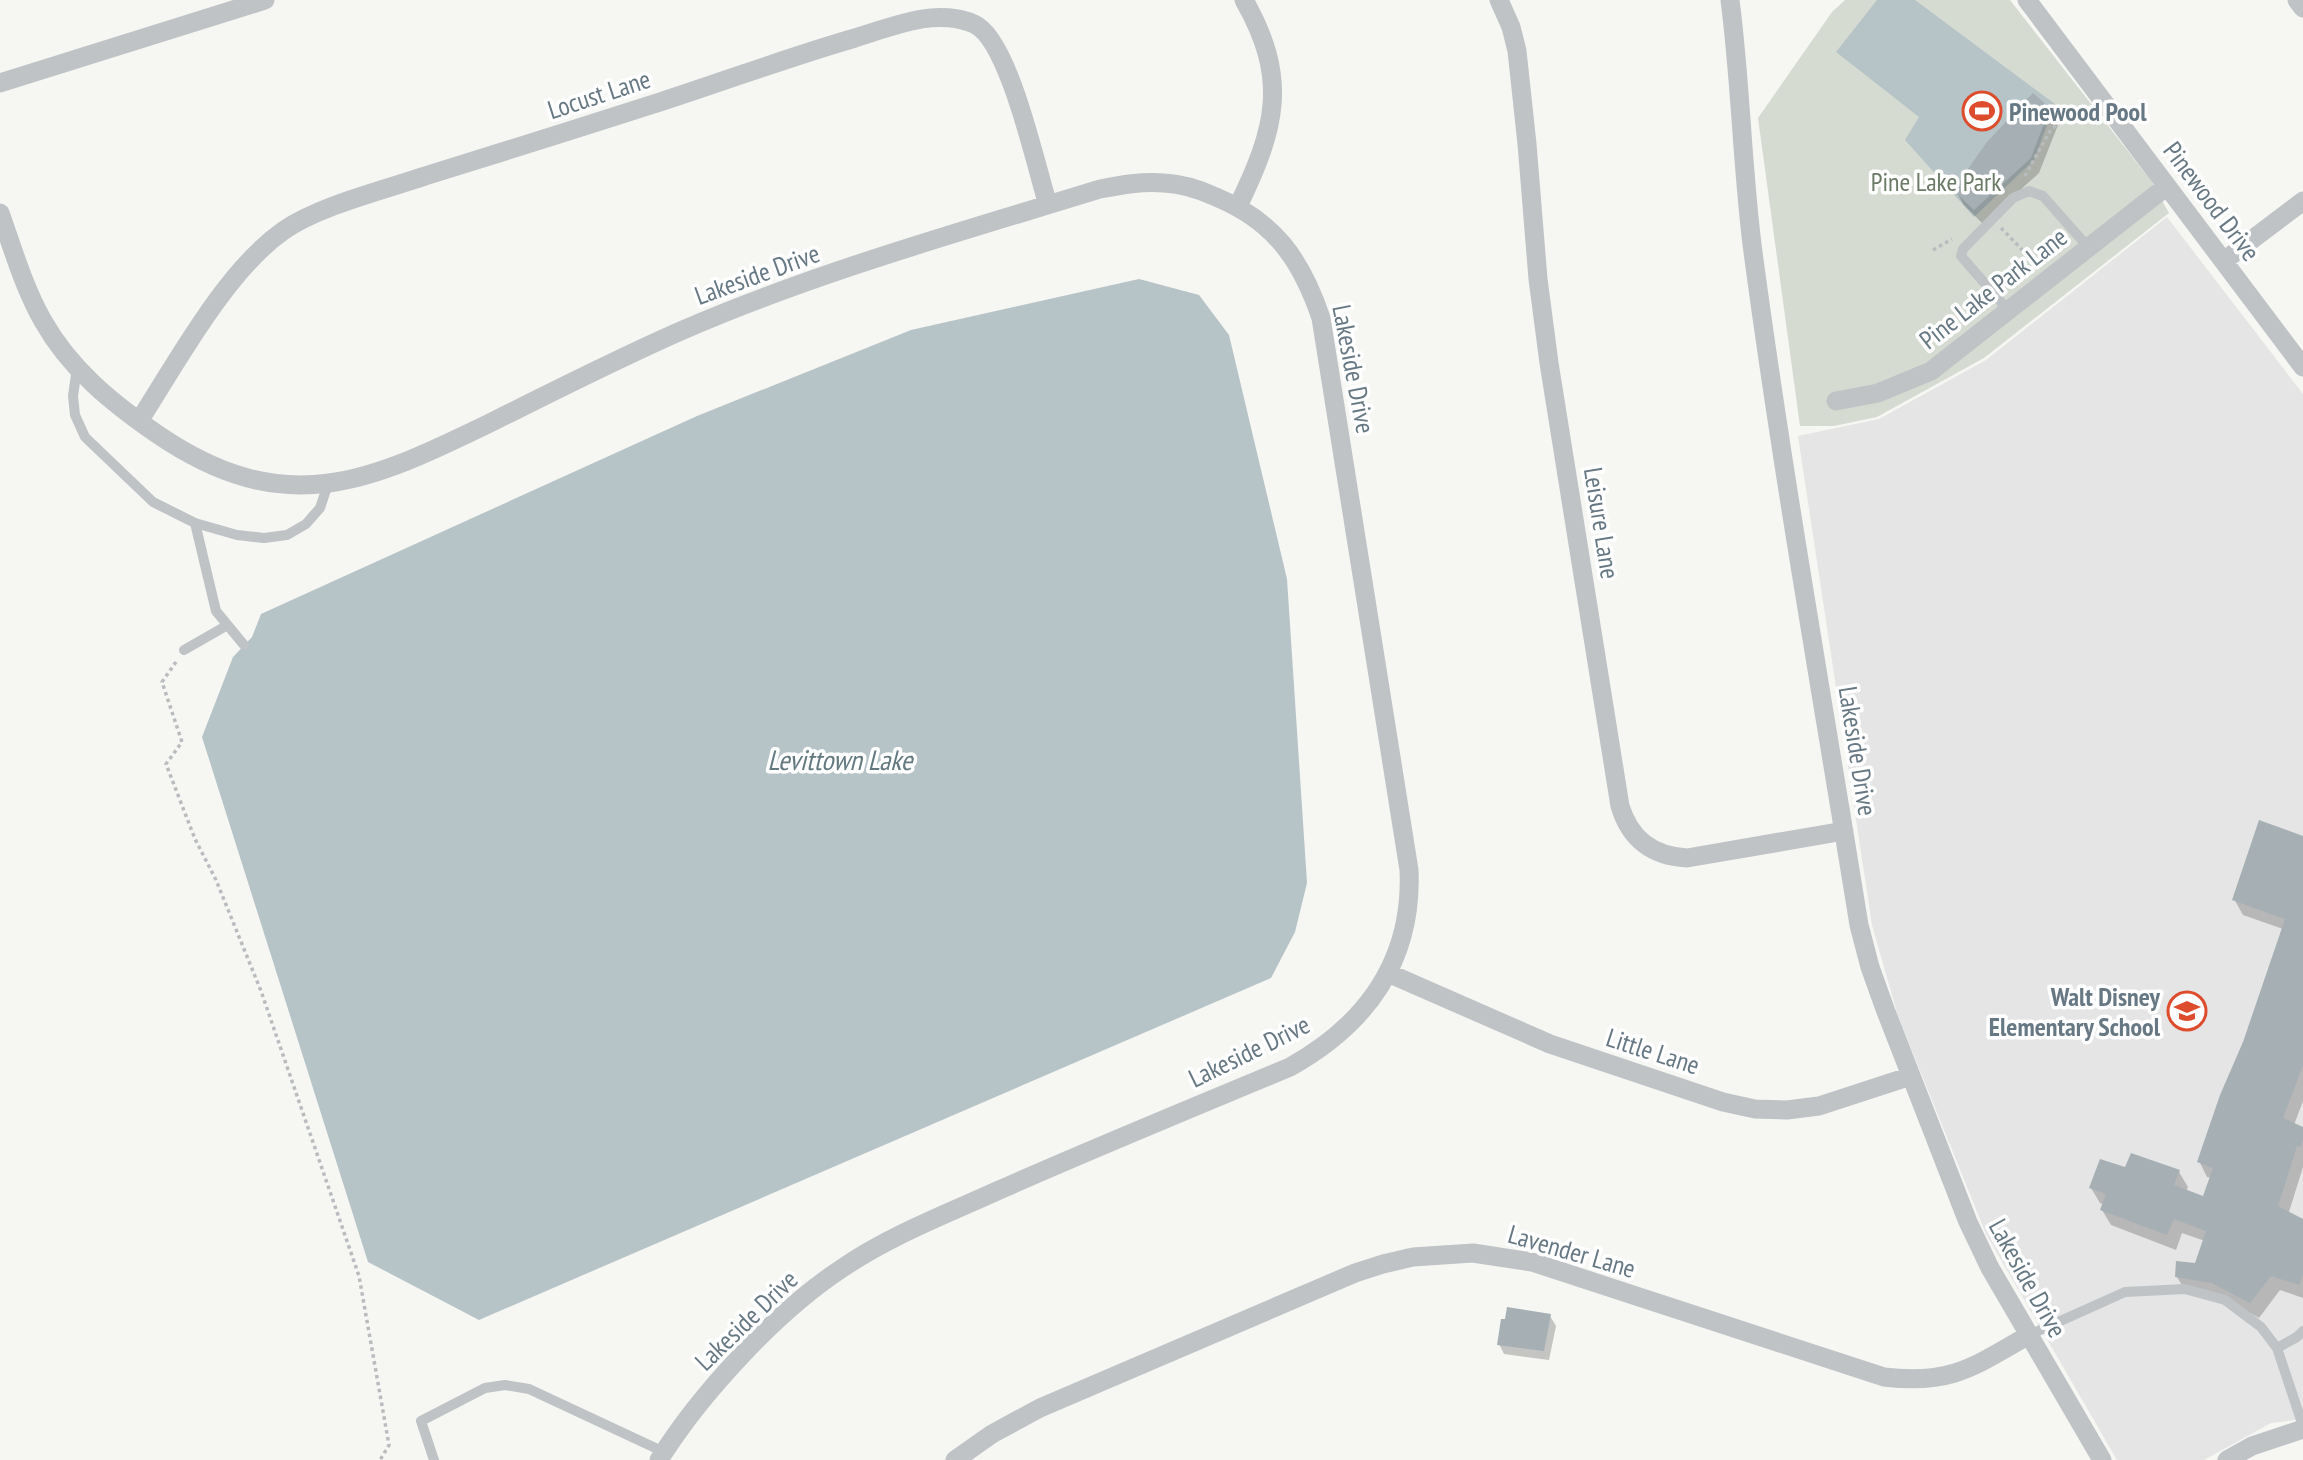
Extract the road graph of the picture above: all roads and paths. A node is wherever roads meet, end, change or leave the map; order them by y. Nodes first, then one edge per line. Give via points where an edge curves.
1 (265, 0) edge
2 (1244, 0) edge
3 (1499, 0) edge
4 (1730, 0) edge
5 (2027, 0) edge
6 (2297, 0) edge
7 (2303, 8) edge
8 (0, 83) edge
9 (2086, 107) dead end
10 (2025, 176) dead end
11 (2167, 186) junction
12 (2303, 201) edge
13 (1048, 205) junction
14 (1238, 206) junction
15 (0, 213) edge
16 (1993, 218) junction
17 (2088, 247) junction
18 (2225, 260) junction
19 (2034, 262) dead end
20 (2008, 310) junction
21 (2303, 367) edge
22 (77, 368) junction
23 (1836, 401) dead end
24 (139, 421) junction
25 (328, 484) junction
26 (195, 523) junction
27 (226, 626) junction
28 (244, 645) dead end
29 (184, 650) joint
30 (1844, 831) junction
31 (1388, 973) junction
32 (1911, 1076) junction
33 (2303, 1331) edge
34 (2029, 1335) junction
35 (2277, 1348) junction
36 (2303, 1427) edge
37 (662, 1456) edge
38 (380, 1460) edge
39 (434, 1460) edge
40 (955, 1460) edge
41 (2102, 1460) edge
42 (2227, 1460) edge

1 - 8 street
2 - 14 street via 1266,46 1274,97 1265,143
3 - 30 street, Leisure Lane via 1517,51 1549,363 1625,821 1643,845 1679,858
4 - 30 street, Lakeside Drive via 1753,250
5 - 11 street, Pinewood Drive
6 - 7 street
9 - 10 path via 2052,129
11 - 17 street, Pine Lake Park Lane
11 - 18 street, Pinewood Drive
12 - 18 street
13 - 14 street, Lakeside Drive via 1100,189 1162,183 1200,190
13 - 24 street, Locust Lane via 1017,97 991,39 975,24 954,18 912,21 366,195 296,223 239,273
13 - 25 street, Lakeside Drive via 756,301 682,330 427,454 383,471
14 - 31 street, Lakeside Drive via 1271,230 1288,250 1321,318 1409,870 1408,914
15 - 22 street, Lakeside Drive via 42,320
16 - 17 lane via 2021,193 2036,192
16 - 19 path
16 - 20 lane via 1961,256
17 - 20 street, Pine Lake Park Lane
18 - 21 street, Pinewood Drive
20 - 23 street, Pine Lake Park Lane via 1931,371 1878,393
22 - 24 street, Lakeside Drive
22 - 26 lane via 75,415 85,437 153,502
24 - 25 street, Lakeside Drive via 195,458 227,472 286,485
25 - 26 lane via 320,508 306,524 287,535 237,535
26 - 27 lane via 216,611
27 - 28 lane
27 - 29 lane
29 - 38 path via 162,682 182,742 166,764 261,991 359,1276 389,1445
30 - 32 street, Lakeside Drive via 1870,967
31 - 32 street, Little Lane via 1550,1044 1755,1109 1819,1106
31 - 37 street, Lakeside Drive via 1343,1030 1290,1067 900,1234 840,1269 748,1350
32 - 34 street, Lakeside Drive via 1968,1222
33 - 35 lane
34 - 35 lane via 2125,1292 2185,1289 2225,1300 2261,1327
34 - 40 street, Lavender Lane via 1952,1375 1913,1380 1884,1377 1532,1262 1473,1253 1413,1257 1355,1273 1041,1408
34 - 41 street, Lakeside Drive
35 - 36 lane
36 - 42 street
37 - 39 lane via 529,1389 505,1385 485,1388 421,1421

